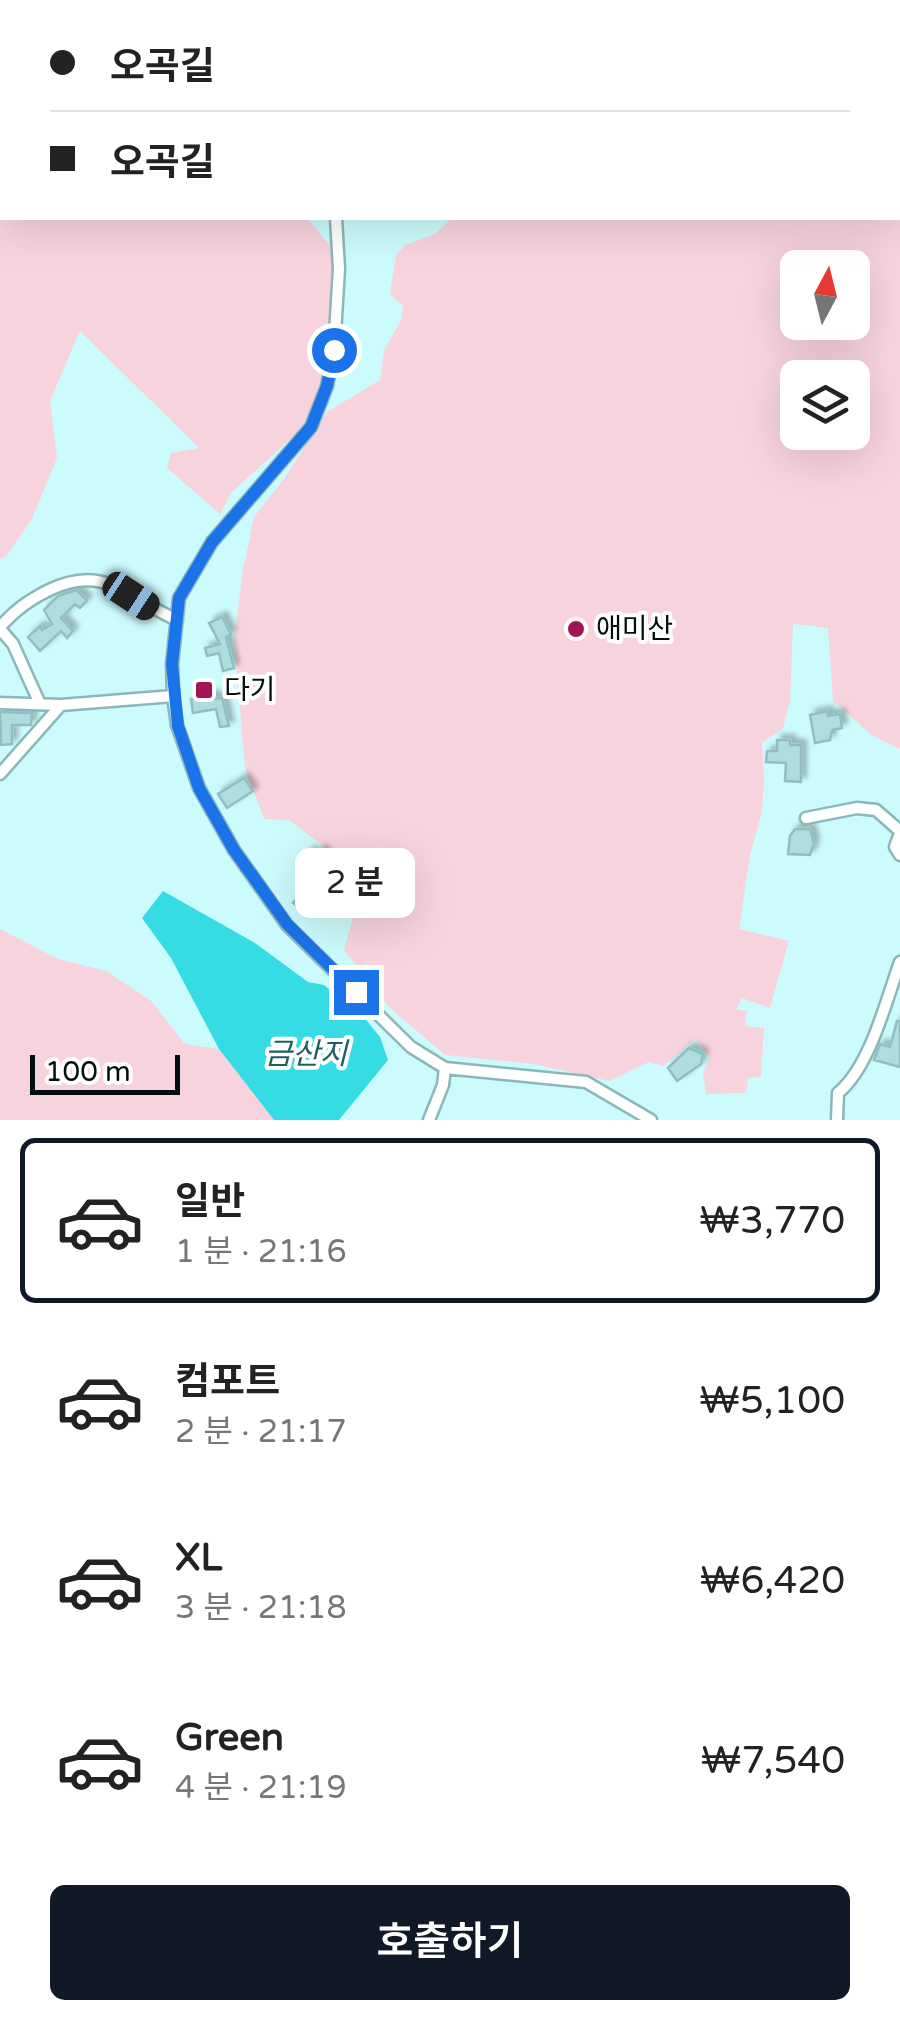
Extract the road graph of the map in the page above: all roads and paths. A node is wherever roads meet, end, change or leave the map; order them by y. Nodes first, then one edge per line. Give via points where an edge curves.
1 (336, 220) edge
2 (177, 620) junction
3 (0, 628) edge
4 (173, 696) junction
5 (0, 703) edge
6 (40, 704) junction
7 (61, 705) junction
8 (0, 774) edge
9 (806, 818) dead end
10 (900, 832) edge
11 (900, 856) edge
12 (900, 962) edge
13 (445, 1068) junction
14 (428, 1120) edge
15 (650, 1120) edge
16 (837, 1120) edge

1 - 2 street via 334,350 322,400 311,427 212,542 179,598
2 - 3 street via 94,578 74,579 17,608
2 - 4 street
3 - 6 street
4 - 7 street
4 - 13 street via 199,788 287,924 411,1047
5 - 6 street
6 - 7 street
7 - 8 street
9 - 10 street via 876,810
10 - 11 street via 894,847
12 - 16 street via 859,1068 838,1093
13 - 14 street
13 - 15 street via 586,1082

